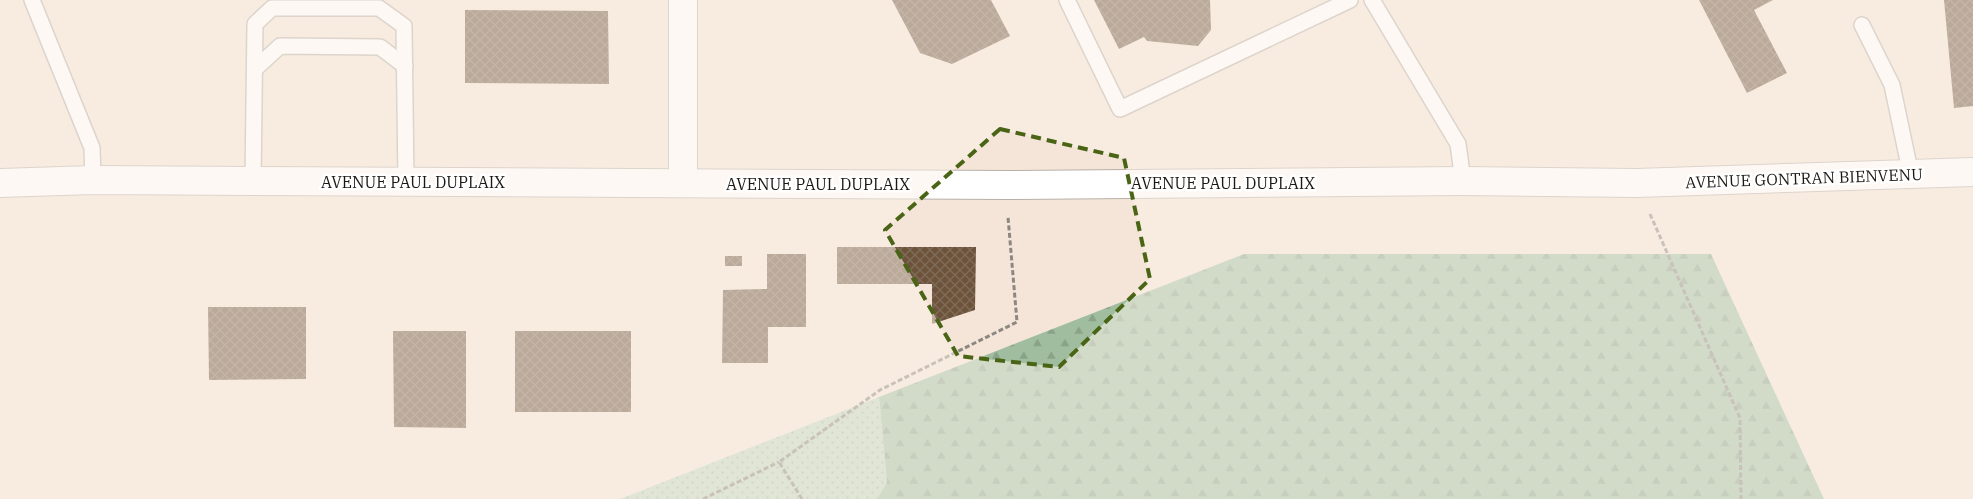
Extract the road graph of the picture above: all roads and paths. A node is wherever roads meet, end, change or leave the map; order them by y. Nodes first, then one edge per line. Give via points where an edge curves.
1 (32, 0) edge
2 (683, 0) edge
3 (1066, 0) edge
4 (1350, 0) edge
5 (1372, 0) edge
6 (1862, 25) dead end
7 (405, 66) junction
8 (255, 69) junction
9 (1973, 172) edge
10 (1911, 174) junction
11 (93, 180) junction
12 (253, 181) junction
13 (1462, 181) junction
14 (406, 182) junction
15 (683, 183) junction
16 (1636, 183) junction
17 (0, 184) edge
18 (1008, 217) dead end
19 (779, 462) junction
20 (703, 499) edge
21 (802, 499) edge
22 (1741, 499) edge

1 - 11 lane via 92,148
2 - 15 main road
3 - 4 lane via 1120,108
5 - 13 lane via 1458,144
6 - 10 lane via 1892,85
7 - 8 lane via 380,47 280,46
7 - 8 lane via 404,26 380,8 272,8 255,24
7 - 14 lane
8 - 12 lane
9 - 10 main road, AVENUE GONTRAN BIENVENU
10 - 16 main road, AVENUE GONTRAN BIENVENU
11 - 12 main road, AVENUE PAUL DUPLAIX
11 - 17 main road, AVENUE PAUL DUPLAIX
12 - 14 main road, AVENUE PAUL DUPLAIX
13 - 15 main road, AVENUE PAUL DUPLAIX via 1008,185
13 - 16 main road, AVENUE PAUL DUPLAIX
14 - 15 main road, AVENUE PAUL DUPLAIX
16 - 22 path via 1740,418
18 - 19 path via 1017,322 880,390
19 - 20 path
19 - 21 path

